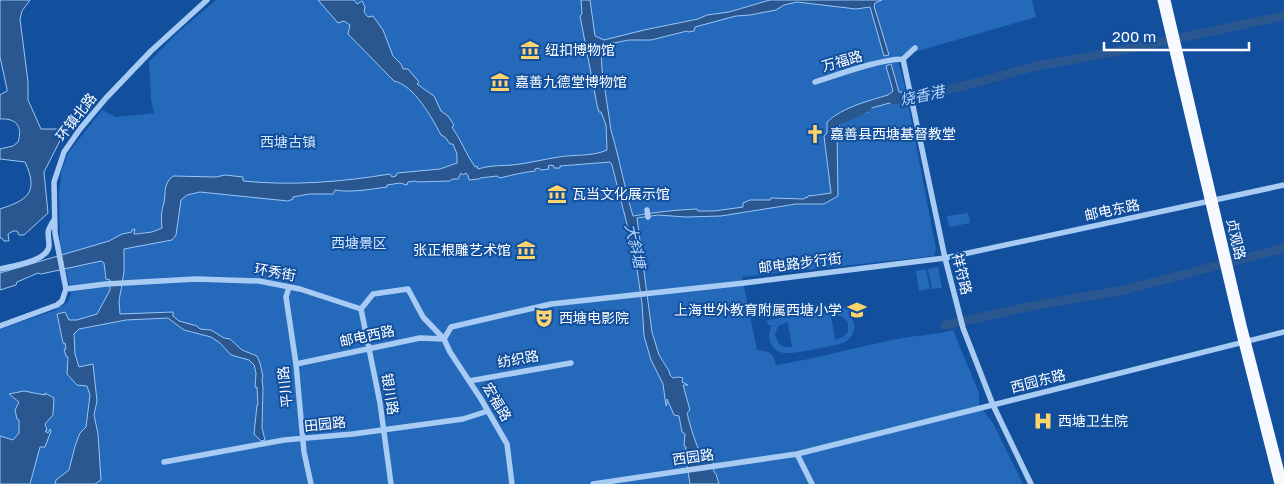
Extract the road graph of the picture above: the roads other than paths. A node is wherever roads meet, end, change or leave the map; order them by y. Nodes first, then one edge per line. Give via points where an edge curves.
1 (207, 0) edge
2 (1161, 0) edge
3 (1167, 0) edge
4 (1171, 29) junction
5 (915, 48) dead end
6 (903, 59) junction
7 (815, 82) dead end
8 (1284, 185) edge
9 (1211, 202) junction
10 (647, 210) dead end
11 (648, 217) dead end
12 (55, 218) junction
13 (945, 258) junction
14 (0, 269) edge
15 (1231, 282) junction
16 (289, 286) junction
17 (66, 289) junction
18 (362, 309) junction
19 (0, 326) edge
20 (1284, 332) edge
21 (444, 339) junction
22 (1245, 342) junction
23 (370, 348) junction
24 (571, 363) dead end
25 (296, 364) junction
26 (469, 381) junction
27 (993, 405) junction
28 (488, 411) junction
29 (383, 429) junction
30 (303, 439) junction
31 (797, 454) junction
32 (164, 462) dead end
33 (311, 484) edge
34 (391, 484) edge
35 (512, 484) edge
36 (593, 484) edge
37 (812, 484) edge
38 (1031, 484) edge
39 (1278, 484) edge
40 (1284, 484) edge

1 - 12 street, 环镇北路 via 151,51 80,129 64,152 54,182
2 - 4 main road
3 - 4 main road
4 - 9 main road
5 - 6 street
6 - 7 street, 万福路
6 - 13 street, 祥符路
8 - 9 street, 邮电东路
9 - 13 street, 邮电东路
9 - 15 main road
10 - 11 street
12 - 14 street via 47,230 49,249 46,254 40,259
12 - 17 street, 环镇北路 via 56,245
13 - 21 street, 邮电路步行街 via 543,306 451,327
13 - 27 street, 祥符路 via 963,328
15 - 22 main road, 贞观路
15 - 22 main road, 贞观路 via 1238,325
16 - 17 street, 环秀街 via 234,279 106,284
16 - 18 street, 环秀街
16 - 25 street, 平川路 via 286,297
17 - 19 street via 57,305
18 - 21 street via 373,294 408,289 423,317
18 - 23 street, 银川路
20 - 22 street, 西园东路
21 - 23 street, 邮电西路 via 420,338
21 - 26 street, 宏福路
22 - 27 street, 西园东路
22 - 39 main road, 贞观路
22 - 40 main road, 贞观路
23 - 25 street, 邮电西路
23 - 29 street, 银川路
24 - 26 street, 纺织路
25 - 30 street, 平川路
26 - 28 street, 宏福路
27 - 31 street, 西园东路
27 - 38 street, 祥符路
28 - 29 street, 田园路 via 463,419
28 - 35 street, 宏福路 via 507,444
29 - 30 street, 田园路
29 - 34 street, 银川路
30 - 32 street, 田园路
30 - 33 street, 平川路
31 - 36 street, 西园路
31 - 37 street

